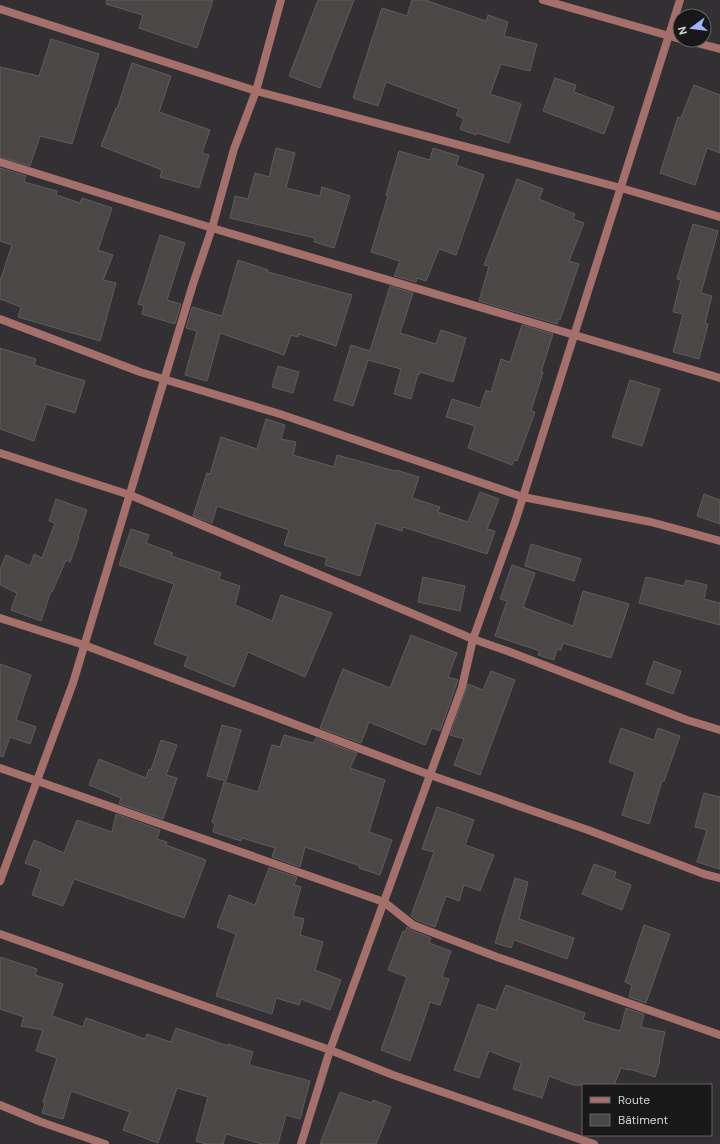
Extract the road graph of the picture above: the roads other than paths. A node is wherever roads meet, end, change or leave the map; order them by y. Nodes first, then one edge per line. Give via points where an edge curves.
1 (281, 0) edge
2 (543, 0) edge
3 (680, 0) edge
4 (0, 9) edge
5 (668, 36) junction
6 (672, 37) edge
7 (256, 92) junction
8 (0, 162) edge
9 (621, 188) junction
10 (720, 217) edge
11 (212, 228) junction
12 (0, 319) edge
13 (573, 336) junction
14 (720, 378) edge
15 (165, 380) junction
16 (0, 453) edge
17 (130, 495) junction
18 (523, 497) junction
19 (720, 542) edge
20 (0, 618) edge
21 (473, 639) junction
22 (84, 645) junction
23 (720, 730) edge
24 (0, 768) edge
25 (430, 775) junction
26 (37, 781) junction
27 (720, 878) edge
28 (0, 881) edge
29 (384, 902) junction
30 (0, 934) edge
31 (720, 1035) edge
32 (330, 1050) junction
33 (0, 1105) edge
34 (105, 1144) edge
35 (301, 1144) edge
36 (594, 1144) edge

1 - 7 street
2 - 5 street
3 - 5 street
4 - 7 street
5 - 6 street
5 - 9 street
7 - 9 street
7 - 11 street via 234,149
8 - 11 street
9 - 10 street
9 - 13 street
11 - 13 street
11 - 15 street
12 - 15 street
13 - 14 street
13 - 18 street
15 - 17 street
15 - 18 street via 280,414
16 - 17 street
17 - 21 street
17 - 22 street
18 - 19 street via 651,522
18 - 21 street
20 - 22 street
21 - 23 street via 687,720
21 - 25 street via 462,686
22 - 25 street
22 - 26 street via 73,683
24 - 26 street
25 - 27 street
25 - 29 street
26 - 28 street
26 - 29 street
29 - 31 street via 413,925
29 - 32 street
30 - 32 street
32 - 35 street
32 - 36 street via 393,1075
33 - 34 street

